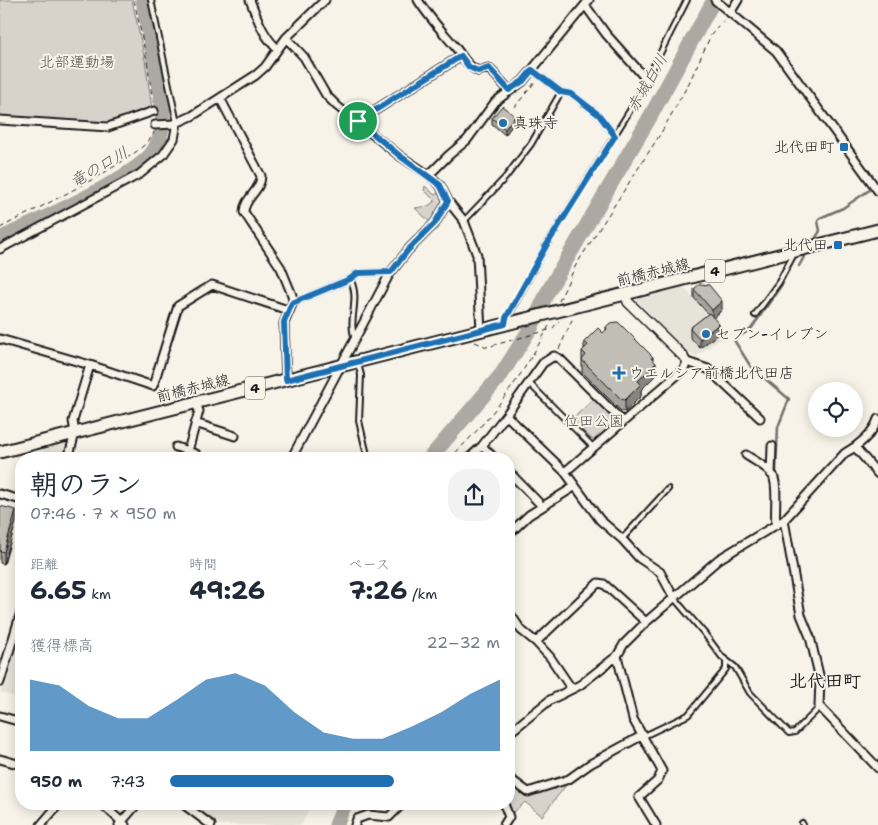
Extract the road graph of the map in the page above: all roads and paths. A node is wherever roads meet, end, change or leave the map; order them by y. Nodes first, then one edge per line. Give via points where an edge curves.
1 (134, 0) edge
2 (151, 0) edge
3 (250, 0) edge
4 (325, 0) edge
5 (418, 0) edge
6 (687, 0) edge
7 (715, 0) edge
8 (738, 0) edge
9 (587, 2) edge
10 (729, 12) junction
11 (286, 38) junction
12 (278, 49) junction
13 (461, 56) junction
14 (532, 70) junction
15 (540, 76) junction
16 (646, 80) junction
17 (509, 90) junction
18 (561, 92) junction
19 (220, 98) junction
20 (514, 108) dead end
21 (154, 110) joint
22 (0, 120) edge
23 (358, 121) junction
24 (176, 124) junction
25 (157, 125) joint
26 (615, 136) junction
27 (429, 175) junction
28 (878, 191) edge
29 (448, 201) junction
30 (464, 221) junction
31 (0, 228) edge
32 (878, 230) edge
33 (0, 249) edge
34 (796, 251) junction
35 (391, 272) junction
36 (350, 279) junction
37 (625, 294) junction
38 (292, 303) junction
39 (288, 310) junction
40 (557, 314) junction
41 (575, 314) dead end
42 (755, 315) dead end
43 (507, 324) junction
44 (481, 331) junction
45 (546, 331) junction
46 (0, 338) edge
47 (355, 339) junction
48 (472, 341) dead end
49 (556, 356) junction
50 (685, 359) junction
51 (358, 362) junction
52 (90, 366) junction
53 (341, 367) junction
54 (286, 380) junction
55 (529, 383) junction
56 (196, 403) junction
57 (506, 415) junction
58 (760, 418) dead end
59 (878, 419) edge
60 (623, 422) junction
61 (196, 423) junction
62 (75, 434) junction
63 (235, 436) dead end
64 (482, 446) junction
65 (772, 446) dead end
66 (855, 447) junction
67 (176, 448) dead end
68 (594, 448) junction
69 (188, 451) joint
70 (0, 452) edge
71 (70, 452) edge
72 (295, 452) edge
73 (366, 452) edge
74 (457, 452) edge
75 (476, 452) edge
76 (488, 452) edge
77 (746, 455) dead end
78 (564, 472) junction
79 (772, 474) junction
80 (878, 474) edge
81 (515, 478) edge
82 (574, 487) junction
83 (668, 489) dead end
84 (0, 494) edge
85 (15, 498) edge
86 (542, 506) junction
87 (784, 520) junction
88 (776, 525) junction
89 (515, 527) edge
90 (622, 539) junction
91 (674, 598) junction
92 (515, 621) edge
93 (646, 622) junction
94 (15, 632) edge
95 (536, 642) junction
96 (617, 656) junction
97 (726, 662) junction
98 (0, 682) edge
99 (571, 688) junction
100 (820, 707) junction
101 (0, 716) edge
102 (15, 720) edge
103 (515, 728) edge
104 (643, 736) junction
105 (0, 760) edge
106 (15, 764) edge
107 (878, 768) edge
108 (515, 782) edge
109 (54, 810) edge
110 (108, 810) edge
111 (132, 810) edge
112 (191, 810) edge
113 (396, 810) edge
114 (506, 810) edge
115 (385, 817) junction
116 (122, 824) edge
117 (41, 825) edge
118 (212, 825) edge
119 (354, 825) edge
120 (388, 825) edge
121 (504, 825) edge
122 (656, 825) edge

1 - 21 path
2 - 24 lane
3 - 12 street via 260,26
4 - 11 street
5 - 13 street
6 - 16 lane
7 - 10 street
8 - 10 street
9 - 14 street
9 - 16 street via 606,34
10 - 28 street via 776,51 796,75
10 - 40 path via 711,35 690,83 661,133 576,266
11 - 12 street
11 - 23 street via 304,57 326,95
12 - 19 street via 256,75
13 - 17 street via 469,67 478,71 489,68
13 - 23 street
14 - 15 lane
14 - 17 street
15 - 18 lane
15 - 20 path
16 - 26 lane
17 - 27 street via 495,102 468,140
18 - 26 lane via 572,94 599,115
18 - 30 lane via 531,144 505,178
19 - 24 street
19 - 38 street via 261,176 259,186 244,206 244,212 281,268
21 - 22 street via 108,127
23 - 27 street
24 - 25 street
24 - 33 street via 174,139 162,155 140,174
25 - 31 path via 153,138 129,159
26 - 43 lane via 546,246 506,318
27 - 29 street via 440,185
29 - 30 street
29 - 35 street via 435,223
30 - 44 street via 477,255
32 - 34 main road, 前橋赤城線 / 4
34 - 37 main road, 前橋赤城線 / 4
34 - 42 lane
35 - 36 lane via 358,273
35 - 47 street
36 - 38 lane
36 - 47 lane via 355,304 351,330
37 - 40 main road, 前橋赤城線 / 4
37 - 50 street via 628,302
38 - 39 street
39 - 52 street via 212,284 178,306 153,386
39 - 54 street via 284,322
40 - 43 main road, 4
40 - 45 path
40 - 45 path via 552,329
41 - 49 path
43 - 44 main road, 前橋赤城線 / 4
44 - 51 main road, 前橋赤城線 / 4
45 - 48 path via 487,347
45 - 74 path via 527,366 492,416
46 - 52 street
47 - 53 street
49 - 55 street via 543,364
49 - 60 street
50 - 58 street via 708,369
50 - 60 street via 684,369
51 - 53 main road, 前橋赤城線 / 4
51 - 73 lane via 361,375 359,421
52 - 62 street via 73,421
53 - 54 main road, 前橋赤城線 / 4
53 - 72 street
54 - 56 main road, 前橋赤城線 / 4
55 - 57 street
55 - 68 lane
56 - 61 street via 199,411
56 - 62 main road, 前橋赤城線 / 4
57 - 64 street
57 - 78 street
59 - 66 street via 876,426
60 - 68 street
61 - 63 street
61 - 69 street
62 - 70 main road, 前橋赤城線 / 4
62 - 71 street
64 - 75 street
64 - 76 street
65 - 79 street
66 - 80 street
66 - 87 street via 844,452
67 - 69 street
68 - 78 street
77 - 79 street
78 - 82 street
79 - 88 street via 776,486
81 - 86 street
82 - 86 street
82 - 90 street via 593,512
83 - 90 lane
84 - 85 street
86 - 89 street
87 - 88 street
87 - 100 street via 801,615 820,679
88 - 91 street via 719,559
90 - 91 street via 639,558 660,572
91 - 93 street
91 - 97 lane
92 - 95 street
93 - 95 street via 604,584 598,583
93 - 96 street
94 - 98 street
95 - 99 street
96 - 99 street via 580,685
96 - 104 street via 633,718
97 - 100 lane via 735,667 750,693 789,733 795,732
97 - 104 lane via 726,669 688,715
99 - 103 street
100 - 107 street
101 - 102 street
104 - 108 street via 569,779 528,792
104 - 122 street via 662,771 658,780 639,797
105 - 106 street
109 - 117 street
110 - 116 street
111 - 116 street
112 - 118 street
113 - 115 street
114 - 121 street via 509,817
115 - 119 street via 368,815 357,819
115 - 120 street

